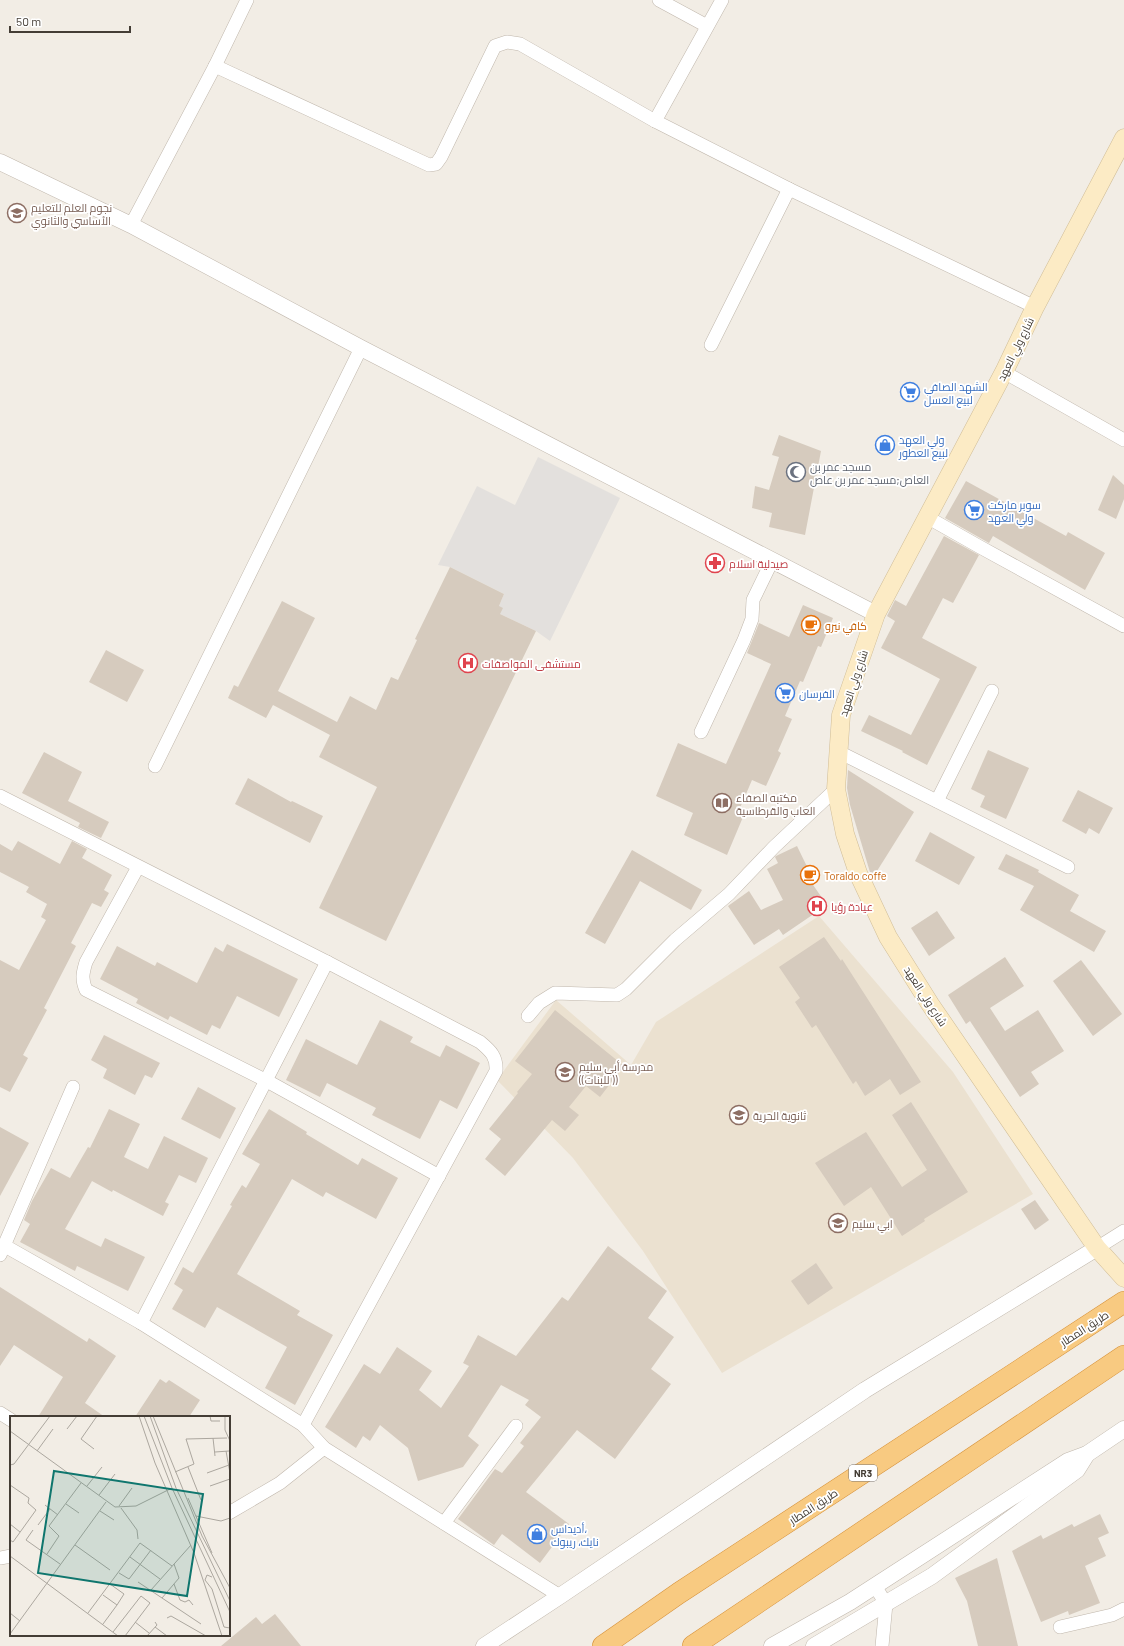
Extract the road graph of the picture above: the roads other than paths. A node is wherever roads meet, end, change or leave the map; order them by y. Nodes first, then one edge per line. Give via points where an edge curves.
1 (247, 0) edge
2 (659, 0) edge
3 (722, 0) edge
4 (707, 26) junction
5 (215, 66) junction
6 (655, 121) junction
7 (1124, 138) edge
8 (0, 162) edge
9 (789, 189) junction
10 (131, 225) junction
11 (1036, 307) junction
12 (712, 345) dead end
13 (361, 348) junction
14 (1004, 372) junction
15 (1124, 440) edge
16 (927, 517) junction
17 (772, 561) junction
18 (876, 614) junction
19 (1124, 626) edge
20 (992, 691) dead end
21 (701, 732) dead end
22 (839, 752) junction
23 (155, 766) dead end
24 (836, 789) junction
25 (0, 797) edge
26 (937, 801) junction
27 (138, 867) junction
28 (1068, 867) dead end
29 (327, 962) junction
30 (528, 1016) dead end
31 (267, 1081) junction
32 (73, 1087) dead end
33 (439, 1176) junction
34 (1124, 1231) edge
35 (1097, 1248) junction
36 (3, 1251) edge
37 (1124, 1278) edge
38 (1124, 1302) edge
39 (141, 1323) junction
40 (1124, 1356) edge
41 (0, 1413) edge
42 (10, 1419) edge
43 (303, 1425) junction
44 (516, 1426) dead end
45 (1124, 1429) edge
46 (324, 1448) junction
47 (1087, 1454) junction
48 (230, 1512) edge
49 (444, 1523) junction
50 (10, 1556) edge
51 (0, 1558) edge
52 (875, 1586) junction
53 (560, 1596) junction
54 (886, 1604) junction
55 (1124, 1609) edge
56 (1060, 1627) dead end
57 (484, 1646) edge
58 (603, 1646) edge
59 (693, 1646) edge
60 (772, 1646) edge
61 (814, 1646) edge
62 (882, 1646) edge

1 - 5 street
2 - 4 street
3 - 4 street
4 - 6 street
5 - 6 street via 429,165 436,164 441,157 495,46 507,42 520,44
5 - 10 street
6 - 9 street
7 - 11 main road, شارع ولي العهد
8 - 10 street
9 - 11 street
9 - 12 street
10 - 13 street
11 - 14 main road, شارع ولي العهد
13 - 17 street
13 - 23 street
14 - 15 street
14 - 16 main road, شارع ولي العهد
16 - 18 main road, شارع ولي العهد
16 - 19 street
17 - 18 street
17 - 21 street via 753,600 752,619 744,640
18 - 22 main road, شارع ولي العهد via 841,715
20 - 26 street
22 - 24 main road, شارع ولي العهد
22 - 26 street
24 - 30 street via 774,846 729,894 675,940 626,990 617,995 555,993 539,1002
24 - 35 main road, شارع ولي العهد via 845,834 858,874 888,937 930,1004
25 - 27 street
26 - 28 street
27 - 29 street
27 - 31 street via 86,962 82,982 86,990
29 - 31 street
29 - 33 street via 480,1042 492,1052 497,1063 496,1072
31 - 33 street
31 - 39 street
32 - 36 street
33 - 43 street
34 - 35 street
35 - 37 main road, شارع ولي العهد
35 - 53 street via 865,1390
36 - 39 street
38 - 58 highway, طريق المطار / NR3 via 679,1593
39 - 43 street
40 - 59 highway
41 - 42 street
43 - 46 street
44 - 49 street
45 - 47 street
46 - 48 street via 280,1483
46 - 49 street
47 - 52 street via 1068,1461
47 - 54 street via 1077,1470 932,1576
49 - 53 street
50 - 51 street
52 - 54 street
52 - 60 street
53 - 57 street
54 - 61 street
54 - 62 street
55 - 56 street via 1112,1615

